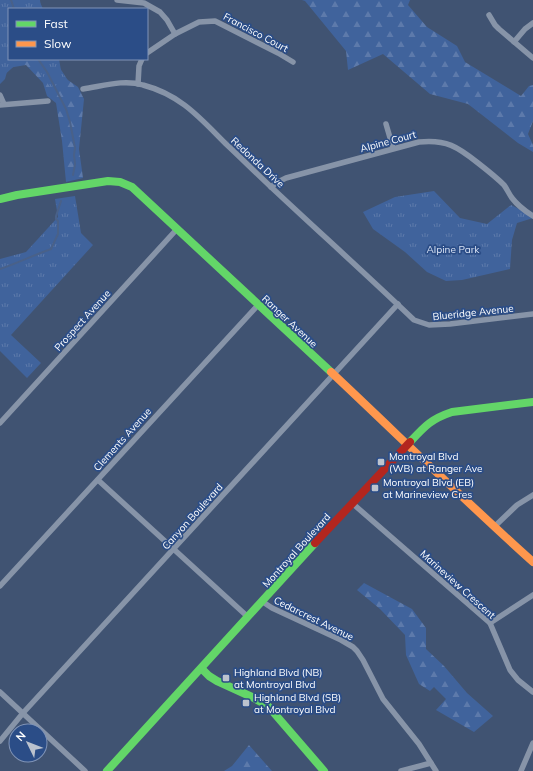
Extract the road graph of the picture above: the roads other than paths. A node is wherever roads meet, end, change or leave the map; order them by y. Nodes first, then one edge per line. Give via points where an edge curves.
1 (117, 0) edge
2 (490, 15) dead end
3 (533, 23) edge
4 (175, 34) junction
5 (514, 42) junction
6 (148, 52) edge
7 (533, 58) edge
8 (142, 60) edge
9 (293, 62) dead end
10 (138, 84) junction
11 (83, 89) dead end
12 (0, 95) edge
13 (48, 101) dead end
14 (2, 105) edge
15 (386, 124) dead end
16 (393, 148) junction
17 (272, 187) junction
18 (0, 199) edge
19 (533, 216) edge
20 (177, 229) junction
21 (398, 304) junction
22 (258, 305) junction
23 (533, 314) edge
24 (333, 375) junction
25 (533, 402) edge
26 (0, 423) edge
27 (407, 444) junction
28 (98, 480) junction
29 (533, 495) edge
30 (352, 503) junction
31 (494, 528) junction
32 (174, 549) junction
33 (533, 562) edge
34 (0, 586) edge
35 (533, 595) edge
36 (263, 602) junction
37 (248, 617) junction
38 (490, 623) junction
39 (202, 669) junction
40 (0, 692) edge
41 (533, 692) edge
42 (23, 713) junction
43 (0, 741) edge
44 (533, 743) edge
45 (431, 764) junction
46 (85, 771) edge
47 (108, 771) edge
48 (324, 771) edge
49 (401, 771) edge
50 (436, 771) edge
51 (521, 771) edge

1 - 4 street via 144,3 160,12
2 - 5 street via 495,25
3 - 5 street
4 - 6 street, Francisco Court
4 - 9 street, Francisco Court via 199,22 215,21
5 - 7 street
8 - 10 street
10 - 11 street, Redonda Drive via 116,83
10 - 17 street, Redonda Drive via 167,94 192,110
12 - 14 street
13 - 14 street
15 - 16 street
16 - 17 street, Alpine Court via 286,178
16 - 19 street, Alpine Court via 435,141 460,149 497,178 516,204
17 - 21 street, Redonda Drive
18 - 20 street, Ranger Avenue via 114,181 132,187
20 - 22 street, Ranger Avenue
20 - 26 street, Prospect Avenue
21 - 23 street, Blueridge Avenue via 414,320 429,326
21 - 24 street, Canyon Boulevard
22 - 24 street, Ranger Avenue
22 - 28 street, Clements Avenue
24 - 27 street, Ranger Avenue
24 - 32 street, Canyon Boulevard
25 - 27 street, Montroyal Boulevard via 452,412 426,425
27 - 30 street, Montroyal Boulevard
27 - 31 street, Ranger Avenue
28 - 32 street
28 - 34 street, Clements Avenue
29 - 31 street via 517,505
30 - 36 street, Montroyal Boulevard
30 - 38 street, Marineview Crescent
31 - 33 street, Ranger Avenue
32 - 37 street
32 - 42 street, Canyon Boulevard
35 - 38 street
36 - 37 street, Montroyal Boulevard
36 - 45 street, Cedarcrest Avenue via 353,647 363,660 383,699
37 - 39 street, Montroyal Boulevard
38 - 41 street, Marineview Crescent via 510,670
39 - 47 street, Montroyal Boulevard
39 - 48 street via 217,681 268,706
40 - 42 street
42 - 43 street, Canyon Boulevard
42 - 46 street
44 - 51 street
45 - 49 street
45 - 50 street, Cedarcrest Avenue

